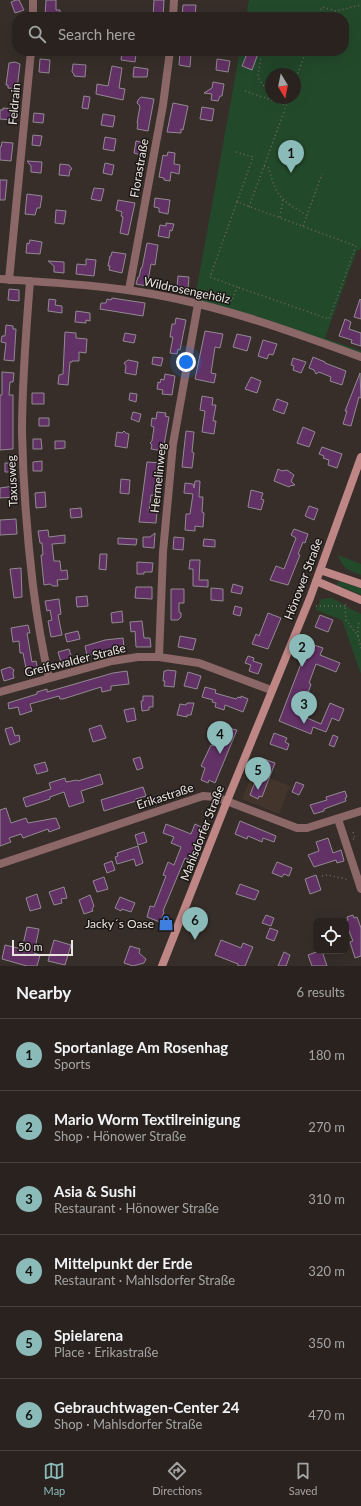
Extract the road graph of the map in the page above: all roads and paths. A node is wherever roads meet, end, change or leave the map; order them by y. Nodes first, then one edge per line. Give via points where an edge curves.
1 (33, 0) edge
2 (174, 0) edge
3 (361, 5) edge
4 (33, 12) edge
5 (173, 12) edge
6 (320, 12) edge
7 (31, 56) edge
8 (169, 56) edge
9 (261, 56) edge
10 (304, 56) edge
11 (300, 68) edge
12 (265, 87) edge
13 (245, 91) dead end
14 (265, 98) edge
15 (283, 104) edge
16 (286, 105) joint
17 (236, 152) dead end
18 (264, 166) junction
19 (322, 174) dead end
20 (283, 199) junction
21 (237, 202) junction
22 (248, 206) junction
23 (307, 215) junction
24 (280, 218) junction
25 (303, 226) junction
26 (0, 279) edge
27 (9, 280) junction
28 (30, 281) junction
29 (237, 287) junction
30 (129, 290) junction
31 (198, 304) junction
32 (220, 309) junction
33 (361, 357) edge
34 (361, 456) edge
35 (320, 570) junction
36 (316, 581) junction
37 (361, 584) edge
38 (361, 600) edge
39 (316, 606) dead end
40 (361, 621) edge
41 (358, 636) junction
42 (361, 648) edge
43 (159, 657) junction
44 (49, 678) junction
45 (271, 690) junction
46 (0, 692) edge
47 (264, 709) joint
48 (227, 801) junction
49 (361, 811) edge
50 (338, 819) junction
51 (0, 864) edge
52 (356, 875) junction
53 (322, 876) dead end
54 (361, 889) edge
55 (162, 966) edge

1 - 4 street
2 - 5 street
3 - 6 path via 336,11 322,7
7 - 27 street, Feldrain
8 - 30 street, Florastraße via 163,105
9 - 12 path via 258,75
10 - 11 path
13 - 14 path
15 - 16 path
16 - 18 path
17 - 21 path via 253,157
18 - 20 path via 270,168 272,181
18 - 22 path
19 - 23 path
20 - 23 path
20 - 24 path
21 - 22 path
21 - 29 path via 210,277
22 - 24 path
23 - 25 path
24 - 25 path
25 - 29 path via 356,246 328,320
26 - 27 street, Wildrosengehölz
27 - 28 street, Wildrosengehölz
28 - 30 street, Wildrosengehölz
28 - 44 street, Taxusweg via 22,432 31,565
29 - 32 path via 232,301 223,298
30 - 31 street, Wildrosengehölz
31 - 32 street, Wildrosengehölz
31 - 43 street, Hermelinweg via 173,444 163,552
32 - 33 street, Wildrosengehölz
34 - 35 main road, Hönower Straße
35 - 36 main road, Hönower Straße
35 - 37 main road
36 - 38 main road
36 - 45 main road, Hönower Straße
39 - 41 path via 346,605 346,620
40 - 41 path
41 - 42 path
43 - 44 street, Greifswalder Straße via 112,661
43 - 45 street, Greifswalder Straße via 199,663
44 - 46 street, Greifswalder Straße
45 - 47 main road, Hönower Straße
47 - 48 main road, Mahlsdorfer Straße
48 - 50 street, Erikastraße via 297,828 307,828
48 - 51 street, Erikastraße via 203,796
48 - 55 main road, Mahlsdorfer Straße
49 - 50 street, Erikastraße
50 - 52 street
52 - 53 path via 346,879
52 - 54 street

